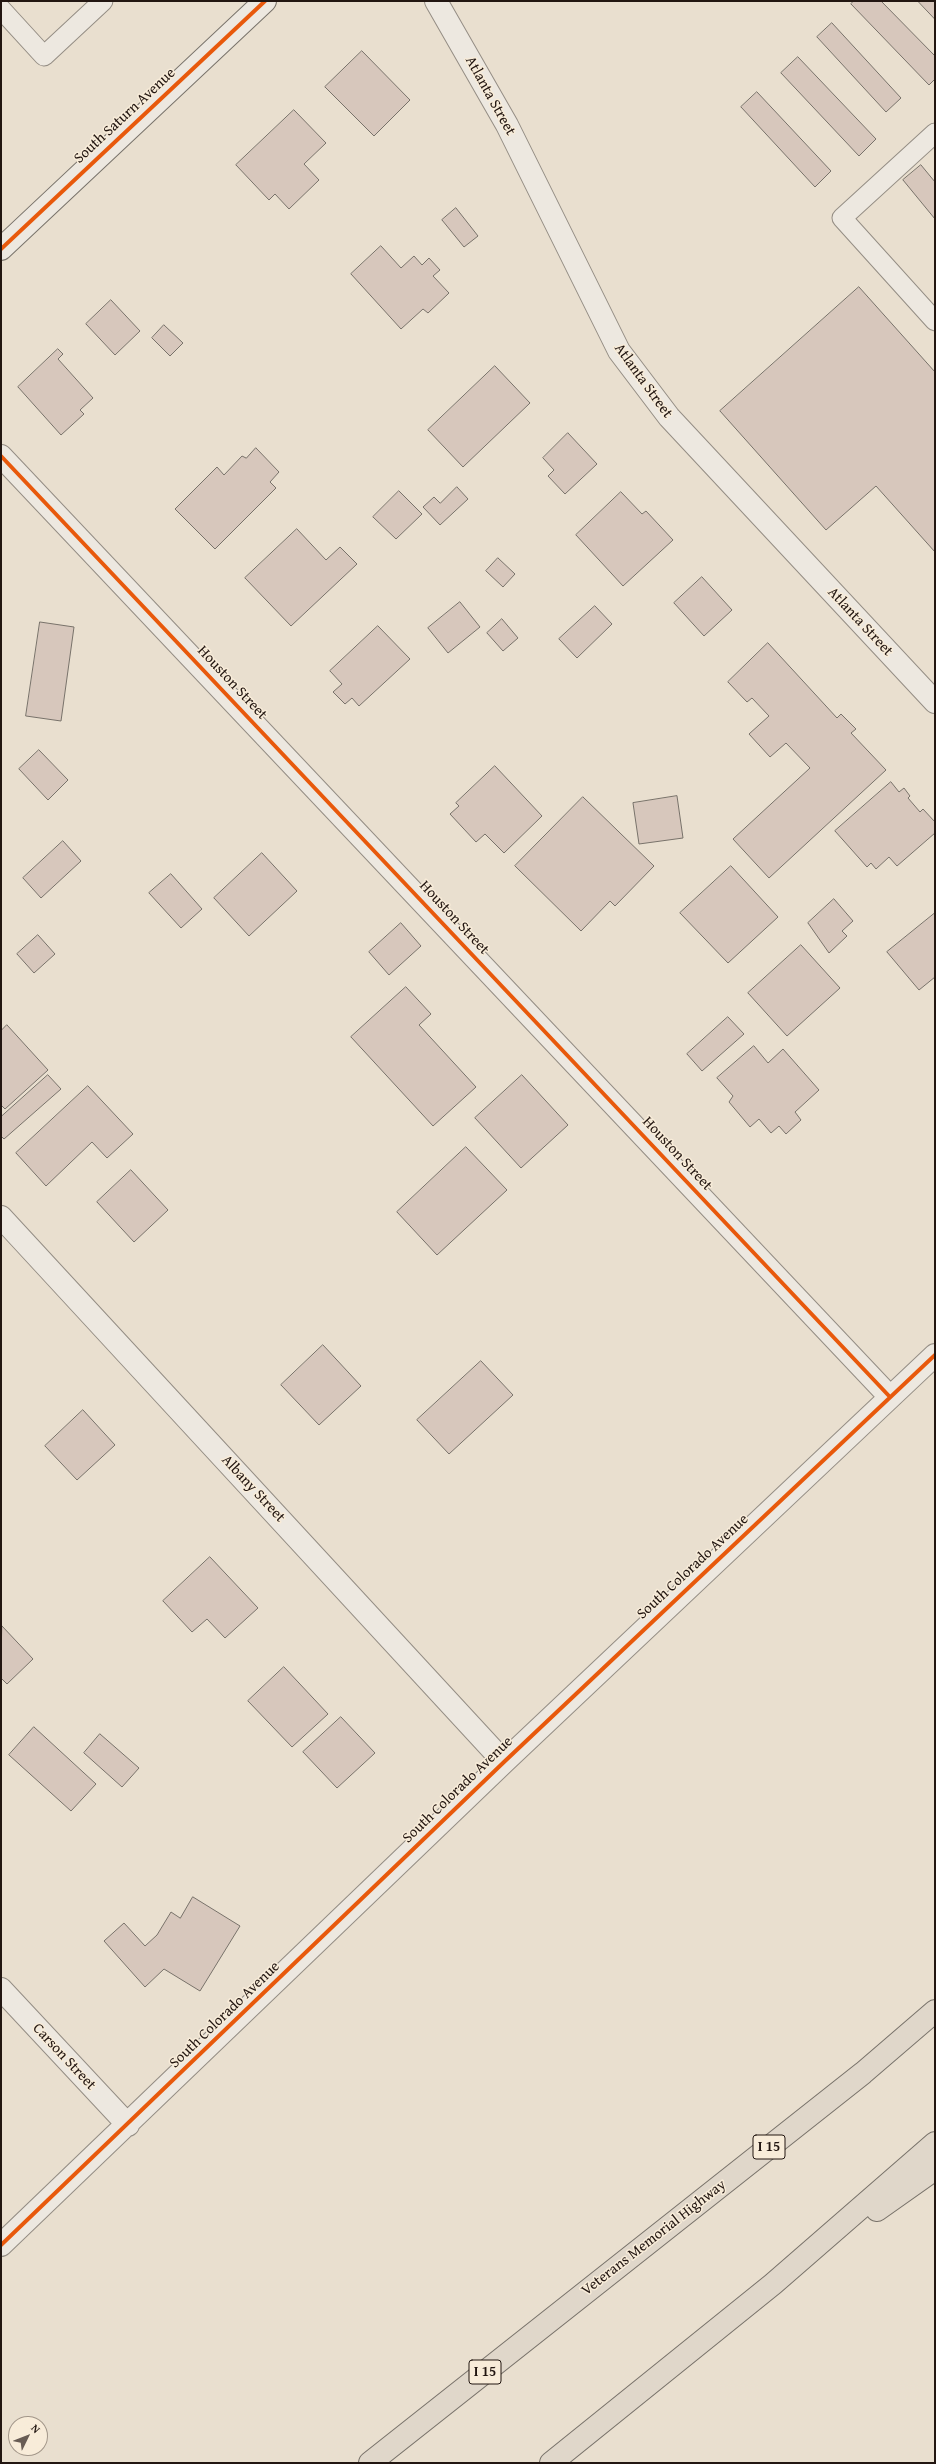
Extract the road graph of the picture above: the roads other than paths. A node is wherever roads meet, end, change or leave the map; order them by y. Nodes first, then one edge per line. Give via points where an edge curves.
1 (103, 1) edge
2 (266, 1) edge
3 (436, 1) edge
4 (1, 9) edge
5 (935, 133) edge
6 (1, 249) edge
7 (935, 321) edge
8 (1, 456) edge
9 (935, 702) edge
10 (1, 1217) edge
11 (935, 1355) edge
12 (890, 1397) junction
13 (504, 1762) junction
14 (1, 1989) edge
15 (935, 2002) edge
16 (935, 2011) edge
17 (863, 2073) junction
18 (128, 2125) junction
19 (935, 2143) edge
20 (935, 2169) edge
21 (1, 2245) edge
22 (773, 2284) junction
23 (370, 2463) edge
24 (551, 2463) edge

1 - 4 lane via 44,56
2 - 6 street, South Saturn Avenue
3 - 9 street, Atlanta Street via 508,125 619,351 669,417
5 - 7 lane via 842,218
8 - 12 street, Houston Street
10 - 13 street, Albany Street
11 - 12 street, South Colorado Avenue
12 - 13 street, South Colorado Avenue
13 - 18 street, South Colorado Avenue
14 - 18 street, Carson Street
15 - 17 highway
16 - 17 highway, Veterans Memorial Highway / I 15
17 - 23 highway, Veterans Memorial Highway / I 15
18 - 21 street, South Colorado Avenue
19 - 22 highway
20 - 22 highway
22 - 24 highway

